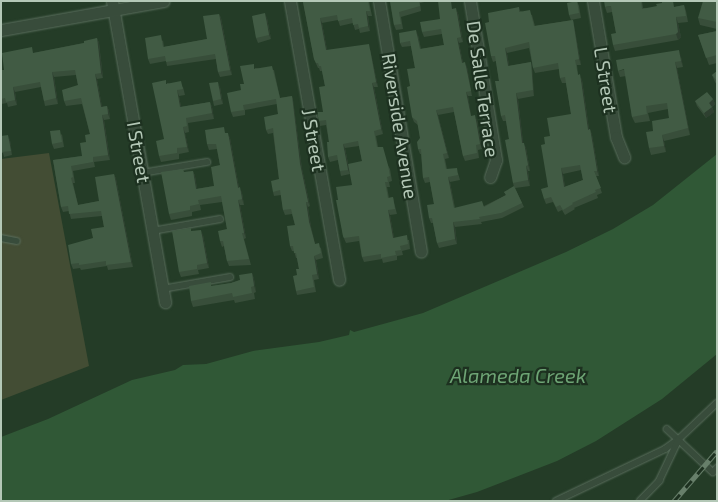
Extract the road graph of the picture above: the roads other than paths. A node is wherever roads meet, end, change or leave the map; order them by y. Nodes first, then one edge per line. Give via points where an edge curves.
1 (163, 1) edge
2 (290, 1) edge
3 (379, 1) edge
4 (470, 1) edge
5 (594, 1) edge
6 (113, 6) edge
7 (1, 30) edge
8 (624, 157) dead end
9 (207, 162) dead end
10 (142, 173) junction
11 (490, 177) dead end
12 (220, 219) dead end
13 (152, 230) junction
14 (1, 238) edge
15 (16, 241) dead end
16 (421, 251) dead end
17 (230, 277) dead end
18 (338, 280) dead end
19 (162, 289) junction
20 (164, 302) dead end
21 (717, 403) edge
22 (667, 429) dead end
23 (679, 439) junction
24 (717, 468) edge
25 (556, 501) edge
26 (640, 501) edge

1 - 6 street
2 - 18 street, J Street
3 - 16 street, Riverside Avenue
4 - 11 street, De Salle Terrace via 496,160
5 - 8 street, L Street via 616,137
6 - 7 street
6 - 10 street, I Street
9 - 10 lane
10 - 13 street, I Street
12 - 13 lane
13 - 19 street, I Street
14 - 15 lane
17 - 19 lane
19 - 20 street, I Street
21 - 23 lane
22 - 23 lane
23 - 24 lane via 713,472
23 - 25 lane
23 - 26 lane via 659,481

